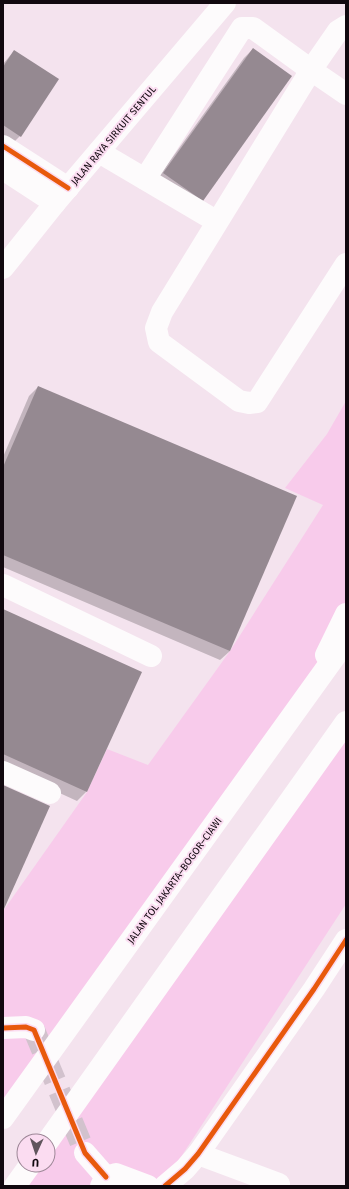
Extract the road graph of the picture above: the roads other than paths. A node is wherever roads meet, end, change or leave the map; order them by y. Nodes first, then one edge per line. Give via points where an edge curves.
1 (225, 3) edge
2 (346, 26) edge
3 (311, 70) junction
4 (346, 94) edge
5 (3, 146) edge
6 (98, 152) junction
7 (3, 169) edge
8 (145, 179) junction
9 (61, 196) junction
10 (216, 221) junction
11 (346, 264) edge
12 (3, 268) edge
13 (3, 585) edge
14 (346, 614) edge
15 (346, 641) edge
16 (151, 656) dead end
17 (302, 702) junction
18 (346, 722) edge
19 (3, 772) edge
20 (50, 793) dead end
21 (346, 940) edge
22 (3, 1028) edge
23 (34, 1030) dead end
24 (3, 1118) edge
25 (54, 1133) edge
26 (85, 1153) tunnel mouth
27 (198, 1154) junction
28 (24, 1173) edge
29 (103, 1182) edge
30 (279, 1184) dead end
31 (15, 1186) edge
32 (148, 1186) edge
33 (165, 1186) edge

1 - 6 main road, JALAN RAYA SIRKUIT SENTUL
2 - 3 main road via 338,32
3 - 4 main road
3 - 8 main road via 253,28 242,28
3 - 10 main road
5 - 9 main road
6 - 8 main road
6 - 9 main road, JALAN RAYA SIRKUIT SENTUL
7 - 9 main road
8 - 10 main road
9 - 12 main road, JALAN RAYA SIRKUIT SENTUL
10 - 11 main road via 162,312 156,328 159,342 239,401 257,402
13 - 16 main road
14 - 17 main road
15 - 17 main road, JALAN TOL JAKARTA–BOGOR–CIAWI
17 - 24 main road, JALAN TOL JAKARTA–BOGOR–CIAWI
18 - 25 main road
19 - 20 main road
21 - 27 main road
22 - 23 main road via 26,1027
26 - 29 main road
27 - 30 main road
27 - 33 main road
28 - 31 main road
29 - 32 main road via 116,1174

